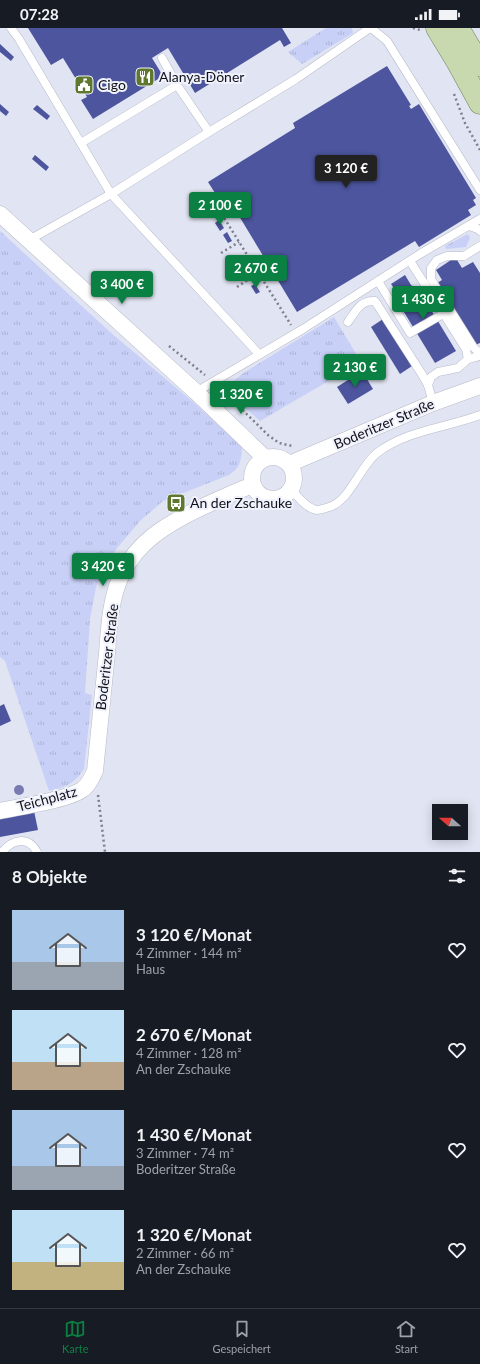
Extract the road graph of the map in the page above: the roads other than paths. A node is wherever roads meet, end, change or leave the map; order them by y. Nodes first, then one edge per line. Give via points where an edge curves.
1 (11, 28) edge
2 (370, 28) edge
3 (458, 28) edge
4 (430, 29) edge
5 (162, 58) dead end
6 (480, 65) edge
7 (178, 84) junction
8 (480, 103) edge
9 (209, 132) junction
10 (81, 143) junction
11 (480, 190) edge
12 (111, 194) junction
13 (0, 214) edge
14 (480, 219) edge
15 (469, 226) junction
16 (480, 231) edge
17 (29, 240) junction
18 (480, 246) edge
19 (410, 261) junction
20 (378, 281) junction
21 (443, 314) junction
22 (348, 322) dead end
23 (480, 353) edge
24 (259, 354) junction
25 (480, 356) edge
26 (468, 359) junction
27 (428, 385) junction
28 (480, 386) edge
29 (196, 392) junction
30 (433, 403) junction
31 (480, 415) edge
32 (265, 458) junction
33 (289, 464) junction
34 (252, 485) junction
35 (291, 489) junction
36 (90, 780) joint
37 (0, 811) edge
38 (2, 852) edge
39 (37, 852) edge

1 - 10 lane
2 - 9 lane via 296,79
2 - 11 lane via 387,41
3 - 6 main road
4 - 8 main road via 457,61
5 - 7 lane
7 - 9 lane
7 - 10 lane
9 - 12 lane
10 - 12 lane
12 - 17 lane
12 - 24 lane
13 - 17 street
14 - 15 lane
15 - 16 lane
15 - 19 lane
17 - 29 street
18 - 23 lane via 464,256 447,256 437,260 431,268 431,279 474,348
19 - 20 lane
19 - 21 lane
20 - 21 lane via 410,334
20 - 24 lane
21 - 26 lane via 466,349
22 - 27 lane via 361,304 368,300 375,301
24 - 29 lane
25 - 26 lane
26 - 27 lane via 458,368 438,372 431,377
27 - 30 lane
28 - 30 street, Boderitzer Straße
29 - 32 street
30 - 33 street, Boderitzer Straße
31 - 35 lane via 418,433 392,444 376,454 340,501 331,507 317,510 303,503
32 - 33 street via 282,459
32 - 34 street via 253,469
33 - 35 street via 294,481
34 - 35 street via 256,492 270,500 286,496
34 - 36 street, Boderitzer Straße via 180,519 153,536 140,548 121,577 109,624 94,771
36 - 37 street, Teichplatz via 84,789 74,794
38 - 39 lane via 9,844 24,841

